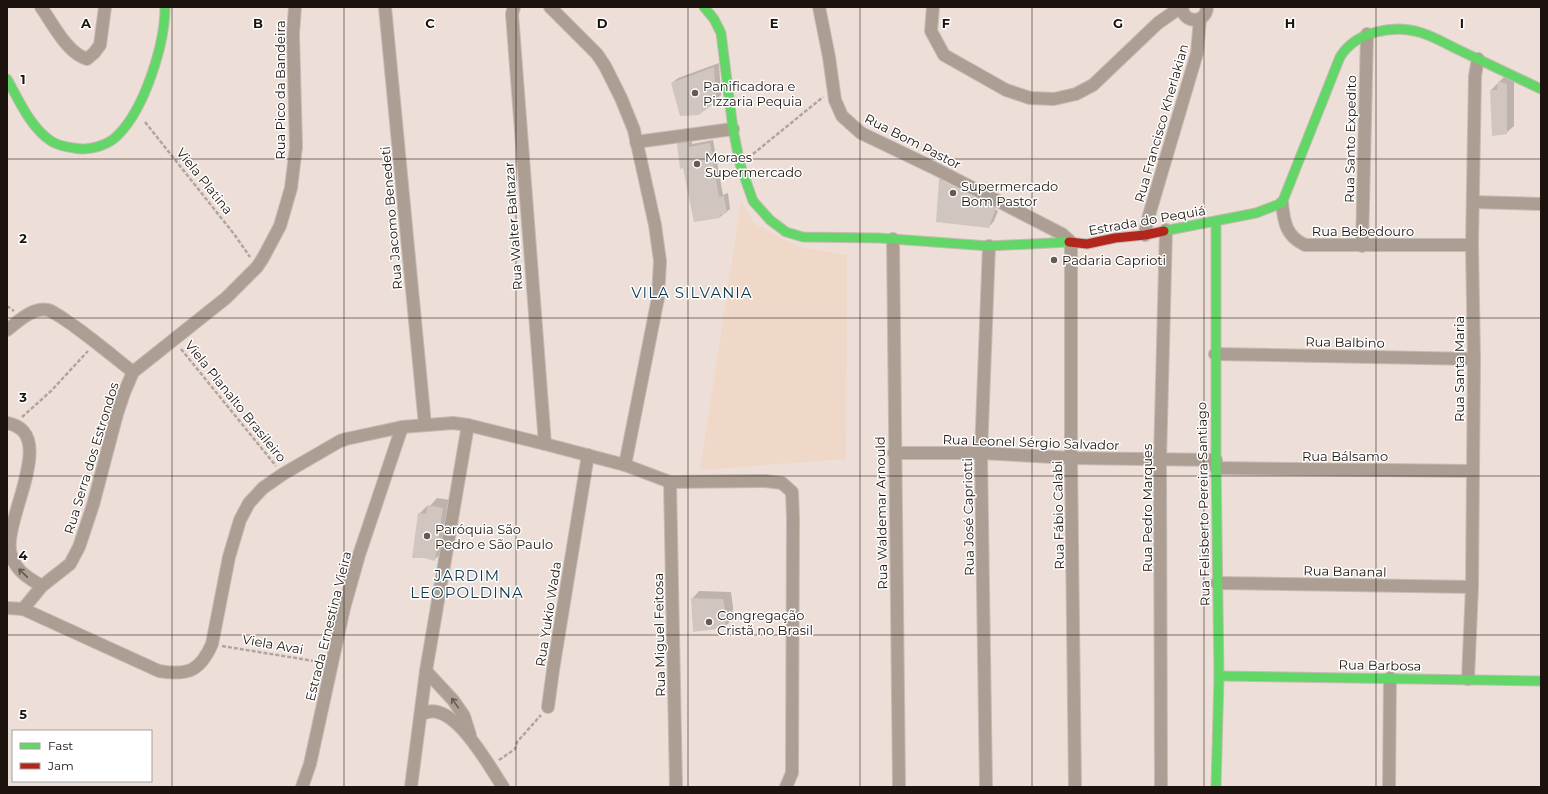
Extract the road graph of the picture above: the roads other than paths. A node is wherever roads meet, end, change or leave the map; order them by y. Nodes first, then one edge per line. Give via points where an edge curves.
1 (41, 7) edge
2 (105, 7) edge
3 (165, 7) edge
4 (295, 7) edge
5 (385, 7) edge
6 (514, 7) edge
7 (550, 7) edge
8 (704, 7) edge
9 (819, 7) edge
10 (933, 7) edge
11 (1182, 7) edge
12 (1207, 7) edge
13 (1200, 19) junction
14 (1367, 34) junction
15 (1478, 59) junction
16 (7, 80) edge
17 (1541, 89) edge
18 (733, 129) junction
19 (636, 142) junction
20 (1473, 202) junction
21 (1282, 203) junction
22 (1541, 204) edge
23 (1216, 222) junction
24 (1166, 230) junction
25 (1145, 235) junction
26 (893, 239) junction
27 (1071, 242) junction
28 (1472, 245) junction
29 (989, 246) junction
30 (1362, 246) junction
31 (7, 330) edge
32 (1215, 354) junction
33 (1474, 359) junction
34 (133, 372) junction
35 (11, 423) edge
36 (425, 425) junction
37 (468, 425) junction
38 (402, 427) junction
39 (545, 444) junction
40 (894, 453) junction
41 (981, 453) junction
42 (588, 455) junction
43 (1071, 458) junction
44 (1160, 460) junction
45 (1216, 464) junction
46 (625, 465) junction
47 (1473, 471) junction
48 (670, 482) junction
49 (8, 555) edge
50 (1217, 584) junction
51 (42, 586) junction
52 (1472, 587) junction
53 (7, 608) edge
54 (23, 609) junction
55 (426, 671) junction
56 (1219, 676) junction
57 (1390, 678) junction
58 (1468, 679) junction
59 (1541, 681) edge
60 (548, 707) road end
61 (421, 715) junction
62 (471, 738) junction
63 (302, 787) edge
64 (411, 787) edge
65 (504, 787) edge
66 (676, 787) edge
67 (786, 787) edge
68 (899, 787) edge
69 (986, 787) edge
70 (1075, 787) edge
71 (1161, 787) edge
72 (1216, 787) edge
73 (1389, 787) edge

1 - 2 street via 71,51 87,59 100,45
3 - 16 main road via 163,33 149,79 135,110 119,134 109,142 86,149 64,147 52,141 32,121
4 - 34 street, Rua Pico da Bandeira via 293,34 296,147 291,188 280,226 264,258 226,298
5 - 36 street, Rua Jacomo Benedeti
6 - 39 street, Rua Walter Baltazar via 512,14
7 - 19 street via 605,66 621,98
8 - 18 main road, Estrada do Pequiá via 717,23 720,33
9 - 27 street, Rua Bom Pastor via 835,100 842,116 862,133 1062,234
10 - 11 street via 930,31 944,55 1006,90 1030,98 1054,99 1076,94 1093,85 1158,23
11 - 13 street via 1187,18
12 - 13 street via 1206,13
13 - 25 street, Rua Francisco Kherlakian via 1199,48
14 - 15 main road via 1402,29 1422,33
14 - 21 main road via 1344,50
14 - 30 street, Rua Santo Expedito
15 - 17 main road
15 - 20 street, Rua Santa Maria via 1475,76
18 - 19 street
18 - 26 main road, Estrada do Pequiá via 740,164 753,201 770,220 786,232 803,237
19 - 46 street via 655,225 660,261 658,298
20 - 22 street
20 - 28 street, Rua Santa Maria
21 - 23 main road, Estrada do Pequiá via 1256,213
21 - 30 street, Rua Bebedouro via 1284,220 1295,240 1306,245
23 - 24 main road, Estrada do Pequiá
23 - 32 main road, Rua Felisberto Pereira Santiago
24 - 25 main road, Estrada do Pequiá
24 - 44 street, Rua Pedro Marques
25 - 27 main road, Estrada do Pequiá via 1087,244
26 - 29 main road, Estrada do Pequiá
26 - 40 street, Rua Waldemar Arnould
27 - 29 main road, Estrada do Pequiá
27 - 43 street, Rua Fábio Calabi
28 - 30 street, Rua Bebedouro
28 - 33 street, Rua Santa Maria
29 - 41 street, Rua José Capriotti
31 - 34 street via 22,318 34,312 47,310 96,342
32 - 33 street, Rua Balbino
32 - 45 main road, Rua Felisberto Pereira Santiago
33 - 47 street, Rua Santa Maria
34 - 51 street, Rua Serra dos Estrondos via 117,414 79,547 70,564
35 - 49 street via 23,432 30,453 28,470 14,517
36 - 37 street
36 - 38 street
37 - 39 street
37 - 55 street
38 - 54 street via 346,439 283,474 263,488 250,503 240,520 229,557 212,644 197,668 185,672 159,671
38 - 63 street, Estrada Ernestina Vieira via 344,608 310,764
39 - 42 street
40 - 41 street, Rua Leonel Sérgio Salvador
40 - 68 street, Rua Waldemar Arnould
41 - 43 street, Rua Leonel Sérgio Salvador
41 - 69 street, Rua José Capriotti
42 - 46 street
42 - 60 street, Rua Yukio Wada
43 - 44 street, Rua Leonel Sérgio Salvador
43 - 70 street, Rua Fábio Calabi
44 - 45 street, Rua Leonel Sérgio Salvador
44 - 71 street, Rua Pedro Marques
45 - 47 street, Rua Bálsamo
45 - 50 main road, Rua Felisberto Pereira Santiago
46 - 48 street
47 - 52 street, Rua Santa Maria
48 - 66 street, Rua Miguel Feitosa
48 - 67 street via 765,481 782,483 792,492 792,773
51 -> 49 street via 25,576
50 - 52 street, Rua Bananal
50 - 56 main road, Rua Felisberto Pereira Santiago
51 - 54 street, Rua Serra dos Estrondos
52 - 58 street, Rua Santa Maria
53 - 54 street
55 - 61 street
62 -> 55 street via 464,716
56 - 57 main road, Rua Barbosa
56 - 72 main road, Rua Felisberto Pereira Santiago
57 - 58 main road, Rua Barbosa
57 - 73 street
58 - 59 main road, Rua Barbosa
61 - 62 street via 427,711 439,712 450,718
61 - 64 street
62 - 65 street

